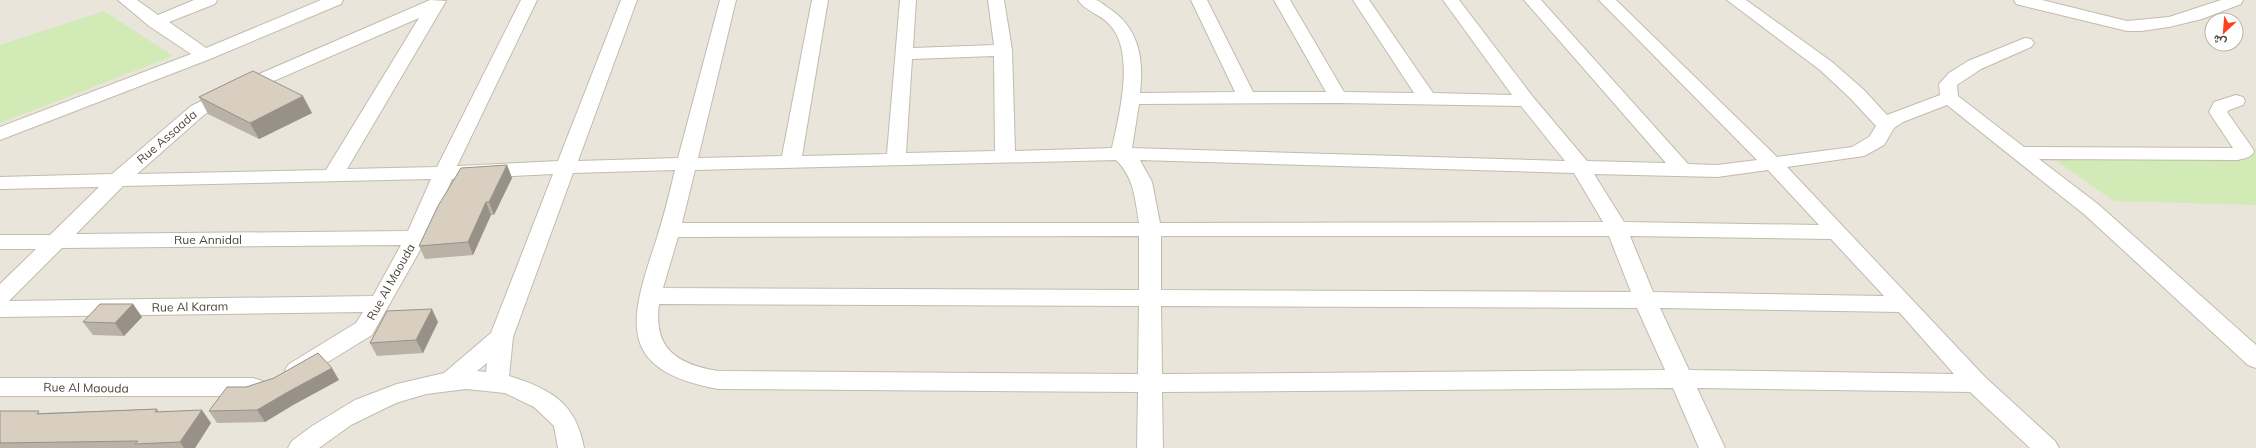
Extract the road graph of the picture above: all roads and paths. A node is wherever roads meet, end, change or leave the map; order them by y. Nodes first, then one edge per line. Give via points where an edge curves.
1 (126, 0) edge
2 (210, 0) edge
3 (335, 0) edge
4 (530, 0) edge
5 (629, 0) edge
6 (728, 0) edge
7 (820, 0) edge
8 (908, 0) edge
9 (996, 0) edge
10 (1086, 0) edge
11 (1199, 0) edge
12 (1282, 0) edge
13 (1361, 0) edge
14 (1451, 0) edge
15 (1532, 0) edge
16 (1607, 0) edge
17 (1735, 0) edge
18 (2022, 0) edge
19 (2235, 0) edge
20 (438, 2) edge
21 (154, 22) junction
22 (2025, 43) dead end
23 (1003, 50) junction
24 (904, 54) junction
25 (204, 55) junction
26 (1246, 97) junction
27 (1338, 97) junction
28 (1949, 98) junction
29 (1132, 99) junction
30 (1427, 100) junction
31 (1526, 101) junction
32 (2236, 101) dead end
33 (1886, 125) junction
34 (0, 134) edge
35 (2020, 153) junction
36 (1121, 154) junction
37 (1005, 156) junction
38 (896, 159) junction
39 (792, 161) junction
40 (1772, 163) junction
41 (686, 165) junction
42 (1580, 166) junction
43 (566, 167) junction
44 (1683, 171) junction
45 (444, 173) junction
46 (333, 175) junction
47 (119, 179) junction
48 (0, 183) edge
49 (1150, 228) junction
50 (1618, 229) junction
51 (670, 230) junction
52 (1838, 232) junction
53 (416, 238) junction
54 (56, 241) junction
55 (0, 242) edge
56 (0, 296) edge
57 (650, 296) junction
58 (1149, 298) junction
59 (1645, 300) junction
60 (380, 304) junction
61 (1905, 304) junction
62 (0, 309) edge
63 (501, 337) junction
64 (2256, 359) edge
65 (1682, 379) junction
66 (450, 381) junction
67 (497, 382) junction
68 (1151, 383) junction
69 (1976, 383) junction
70 (0, 387) edge
71 (301, 448) edge
72 (571, 448) edge
73 (1150, 448) edge
74 (1712, 448) edge
75 (2046, 448) edge

1 - 21 street
2 - 21 street
3 - 25 street
4 - 45 street, Rue Al Maouda
5 - 43 street
6 - 41 street
7 - 39 street
8 - 24 street
9 - 23 street
10 - 29 street via 1115,20 1124,33 1130,50
11 - 26 street
12 - 27 street
13 - 30 street
14 - 31 street
15 - 44 street
16 - 40 street
17 - 33 street via 1826,66
18 - 19 street via 2127,26 2183,20
20 - 46 street
20 - 47 street, Rue Assaada via 208,104 186,119
21 - 25 street
22 - 28 street via 1954,77 1948,84
23 - 24 street
23 - 37 street
24 - 38 street
25 - 34 street
26 - 27 street
26 - 29 street
27 - 30 street
28 - 33 street via 1896,118
28 - 35 street
29 - 36 street
30 - 31 street
31 - 42 street
32 - 35 street via 2221,106 2218,112 2232,136 2243,146 2244,152 2238,154
33 - 40 street via 1877,141 1857,152
35 - 64 street via 2092,210
36 - 37 street
36 - 42 street
36 - 49 street via 1134,166 1142,182
37 - 38 street
38 - 39 street
39 - 41 street
40 - 44 street via 1716,171
40 - 52 street
41 - 43 street
41 - 51 street
42 - 44 street
42 - 50 street
43 - 45 street
43 - 63 street
45 - 46 street
45 - 53 street, Rue Al Maouda
46 - 47 street
47 - 48 street
47 - 54 street, Rue Assaada
49 - 50 street
49 - 51 street
49 - 58 street
50 - 52 street
50 - 59 street
51 - 57 street
52 - 61 street
53 - 54 street, Rue Annidal
53 - 60 street, Rue Al Maouda
54 - 55 street, Rue Annidal
54 - 56 street, Rue Assaada
57 - 58 street
57 - 68 street via 646,328 653,348 673,366 718,380
58 - 59 street
58 - 68 street
59 - 61 street
59 - 65 street
60 - 62 street, Rue Al Karam
60 - 70 street, Rue Al Maouda via 364,329 340,346 275,381 252,388
61 - 69 street
63 - 66 street
63 - 67 street
65 - 68 street
65 - 69 street
65 - 74 street
66 - 67 street
66 - 71 street via 388,396 328,427
67 - 72 street via 528,390 552,406 568,429
68 - 73 street
69 - 75 street

